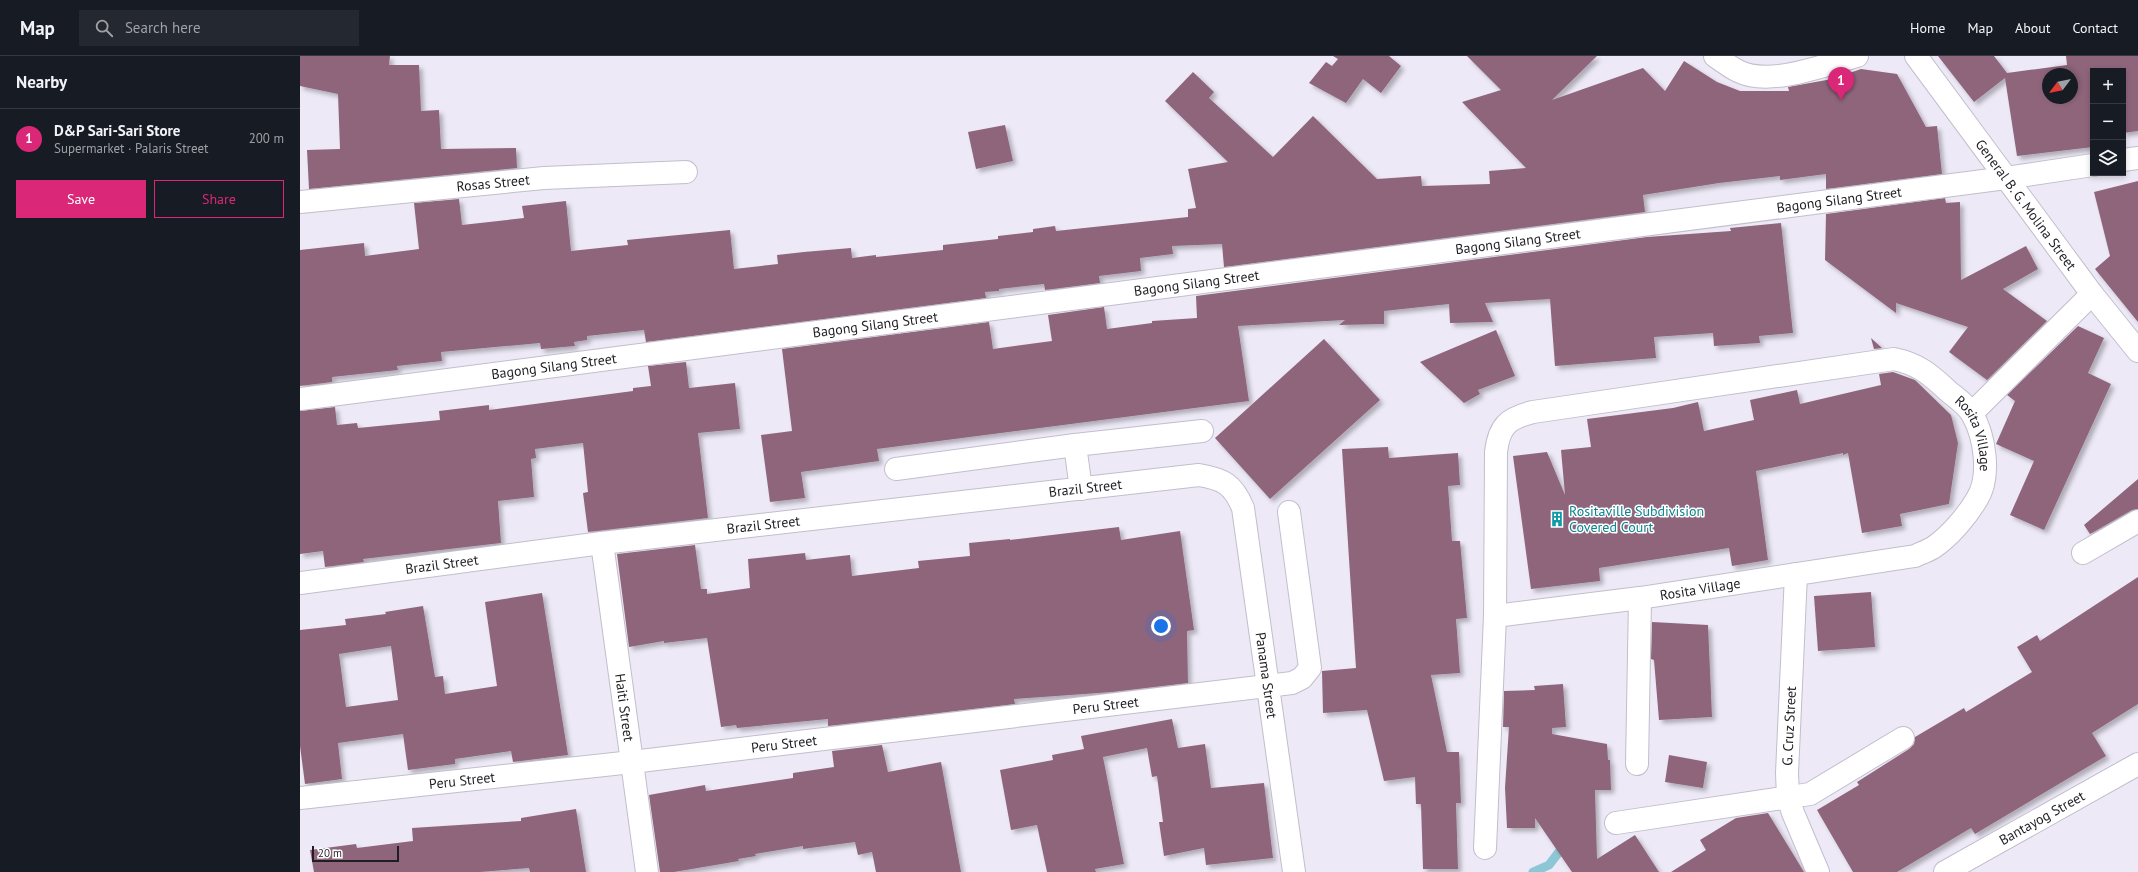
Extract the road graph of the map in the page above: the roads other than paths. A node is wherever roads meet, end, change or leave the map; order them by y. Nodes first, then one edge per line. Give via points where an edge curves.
1 (1715, 56) edge
2 (1857, 56) edge
3 (1916, 56) edge
4 (2138, 158) edge
5 (2126, 160) edge
6 (2090, 165) edge
7 (686, 172) dead end
8 (2006, 178) junction
9 (300, 202) edge
10 (2092, 294) junction
11 (2138, 351) edge
12 (300, 399) edge
13 (1972, 413) junction
14 (1202, 431) dead end
15 (1075, 445) junction
16 (896, 470) dead end
17 (1227, 483) joint
18 (1081, 489) junction
19 (1289, 512) dead end
20 (2138, 521) edge
21 (602, 544) junction
22 (2083, 553) dead end
23 (1796, 574) junction
24 (300, 583) edge
25 (1640, 598) junction
26 (1495, 616) junction
27 (1268, 687) junction
28 (1903, 738) dead end
29 (632, 762) junction
30 (1637, 764) dead end
31 (2138, 764) edge
32 (1788, 797) junction
33 (300, 798) edge
34 (1616, 823) dead end
35 (1485, 848) dead end
36 (647, 872) edge
37 (1294, 872) edge
38 (1818, 872) edge
39 (1945, 872) edge

1 - 2 street via 1739,72 1765,77 1789,75
3 - 8 street, General B. G. Molina Street
4 - 5 street
6 - 8 street, Bagong Silang Street
7 - 9 street, Rosas Street via 544,178
8 - 10 street, General B. G. Molina Street
8 - 12 street, Bagong Silang Street
10 - 11 street, General B. G. Molina Street
10 - 13 street
13 - 23 street, Rosita Village via 1981,434 1983,479 1977,499 1938,543 1915,556
13 - 26 street, Rosita Village via 1932,375 1913,363 1894,359 1516,416 1504,427 1496,452
14 - 15 street
15 - 16 street
15 - 18 street
17 - 18 street, Brazil Street via 1198,475
17 - 27 street, Panama Street via 1238,495 1243,508
18 - 21 street, Brazil Street
19 - 27 street, Peru Street via 1310,668 1302,678 1292,683
20 - 22 street
21 - 24 street, Brazil Street
21 - 29 street, Haiti Street
23 - 25 street, Rosita Village
23 - 32 street, G. Cruz Street via 1787,765
25 - 26 street, Rosita Village
25 - 30 street
26 - 35 street, Rosita Village
27 - 29 street, Peru Street
27 - 37 street, Panama Street
28 - 32 street via 1810,794
29 - 33 street, Peru Street
29 - 36 street, Haiti Street
31 - 39 street, Bantayog Street
32 - 34 street
32 - 38 street, G. Cruz Street via 1792,813

